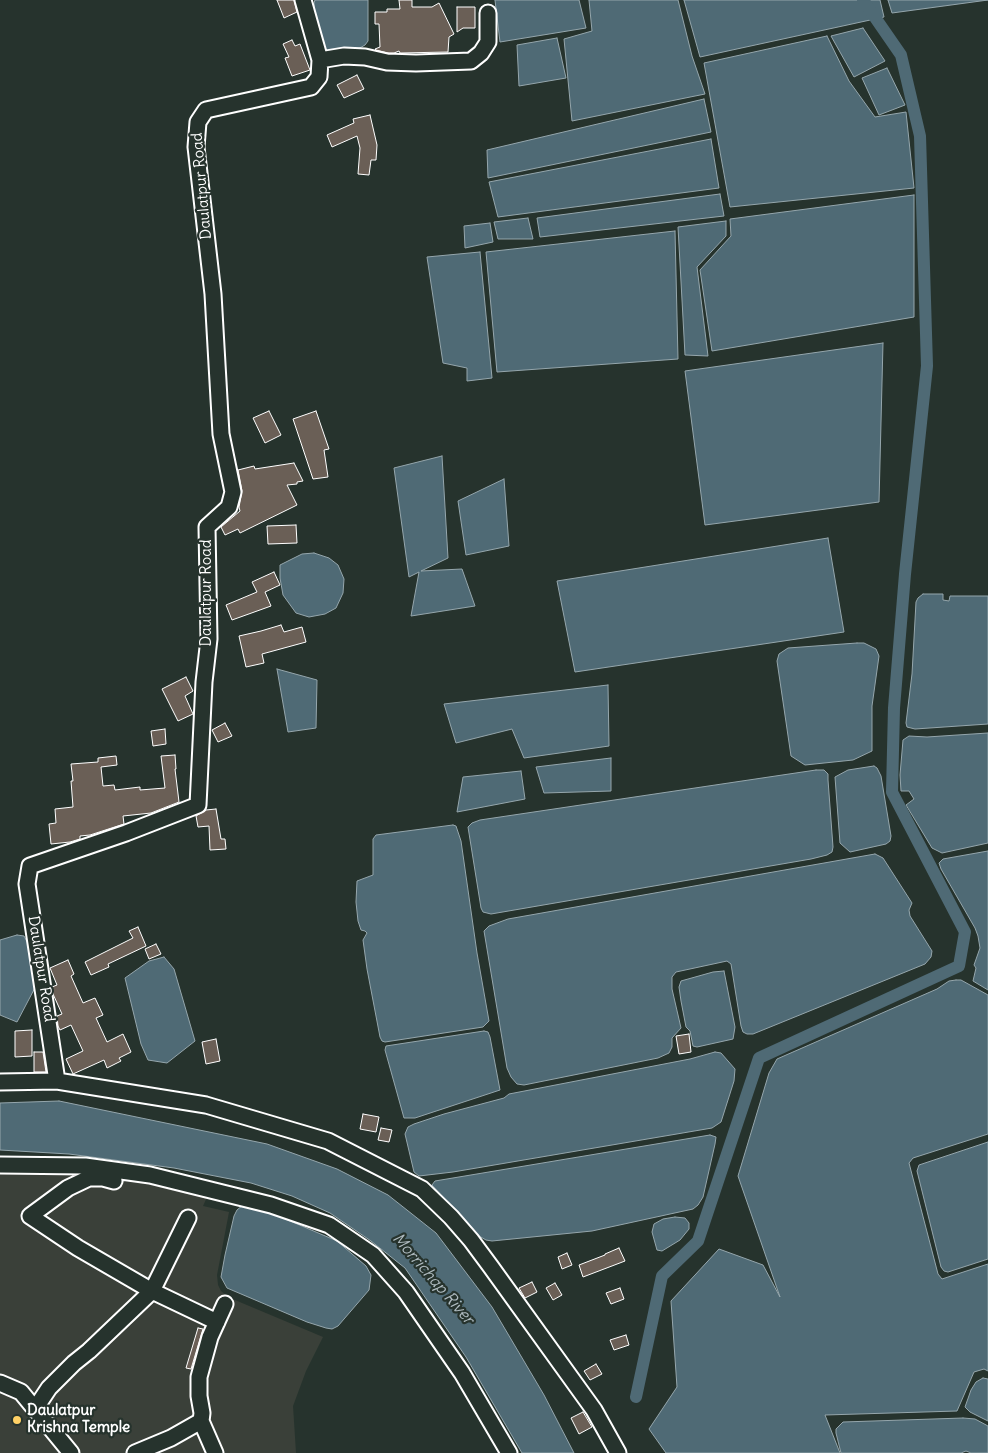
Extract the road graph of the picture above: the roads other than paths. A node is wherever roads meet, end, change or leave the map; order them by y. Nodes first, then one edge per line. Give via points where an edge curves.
1 (303, 0) edge
2 (488, 13) dead end
3 (320, 60) junction
4 (57, 1081) junction
5 (0, 1082) edge
6 (0, 1165) edge
7 (116, 1181) dead end
8 (188, 1218) dead end
9 (152, 1290) junction
10 (225, 1304) dead end
11 (217, 1322) junction
12 (0, 1383) edge
13 (35, 1409) junction
14 (201, 1422) junction
15 (71, 1453) edge
16 (136, 1453) edge
17 (215, 1453) edge
18 (509, 1453) edge
19 (618, 1453) edge

1 - 3 street
2 - 3 street via 488,42 471,61 387,62 365,56
3 - 4 street, Daulatpur Road via 319,77 311,87 206,110 198,122 196,147 213,294 221,434 233,492 229,507 207,527 209,638 198,805 30,866 27,884
4 - 5 street
4 - 19 street via 206,1105 328,1141 422,1189 451,1217 492,1266 594,1410
6 - 18 street via 85,1166 150,1175 271,1205 329,1224 373,1255 406,1292 462,1373
7 - 9 street via 89,1178 68,1188 30,1216
8 - 9 street
9 - 11 street
9 - 13 street via 49,1388
10 - 11 street
11 - 14 street via 199,1377
12 - 13 street via 21,1392
13 - 15 street
14 - 16 street
14 - 17 street

